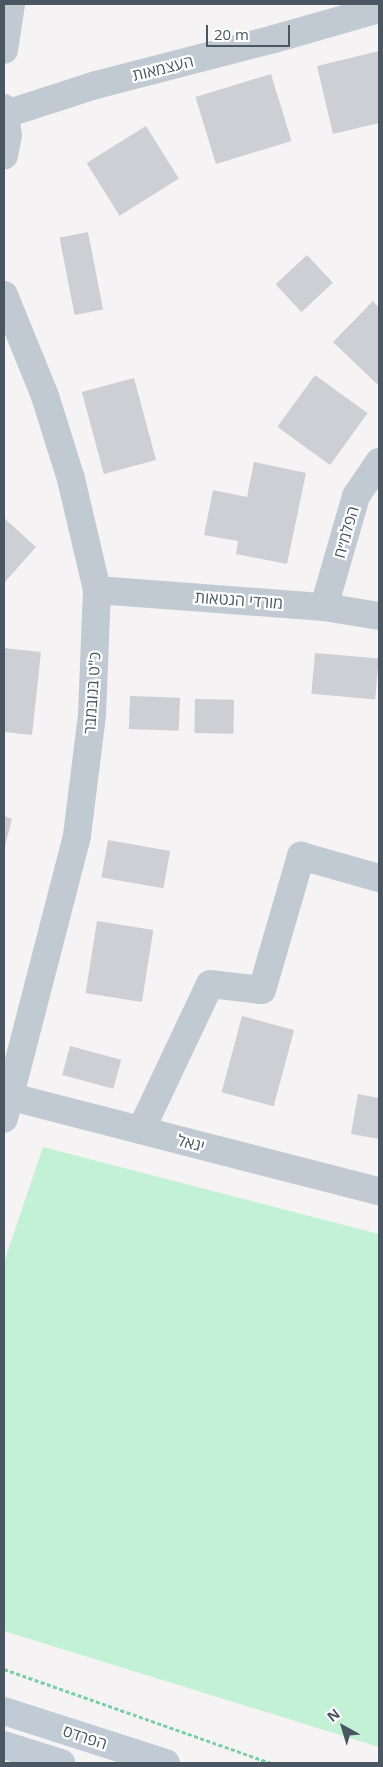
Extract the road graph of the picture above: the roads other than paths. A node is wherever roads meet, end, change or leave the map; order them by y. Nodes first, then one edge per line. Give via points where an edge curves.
1 (11, 4) edge
2 (379, 9) edge
3 (4, 50) edge
4 (5, 111) edge
5 (4, 156) edge
6 (4, 295) edge
7 (379, 462) edge
8 (97, 590) junction
9 (324, 607) junction
10 (379, 616) edge
11 (379, 878) edge
12 (6, 1103) edge
13 (141, 1130) junction
14 (379, 1191) edge
15 (4, 1711) edge
16 (4, 1745) edge
17 (61, 1763) edge
18 (166, 1763) edge

1 - 3 street
2 - 4 street, העצמאות
4 - 5 street via 8,135
6 - 8 street, כ"ט בנובמבר via 48,405 71,479
7 - 9 street, הפלמ״ח via 356,496
8 - 9 street, מורדי הגטאות
8 - 12 street, כ"ט בנובמבר via 92,715 76,836
9 - 10 street, מורדי הגטאות
11 - 13 street via 301,856 262,990 210,984
12 - 13 street, יגאל
13 - 14 street, יגאל
15 - 18 main road, הפרדס
16 - 17 main road, הפרדס

